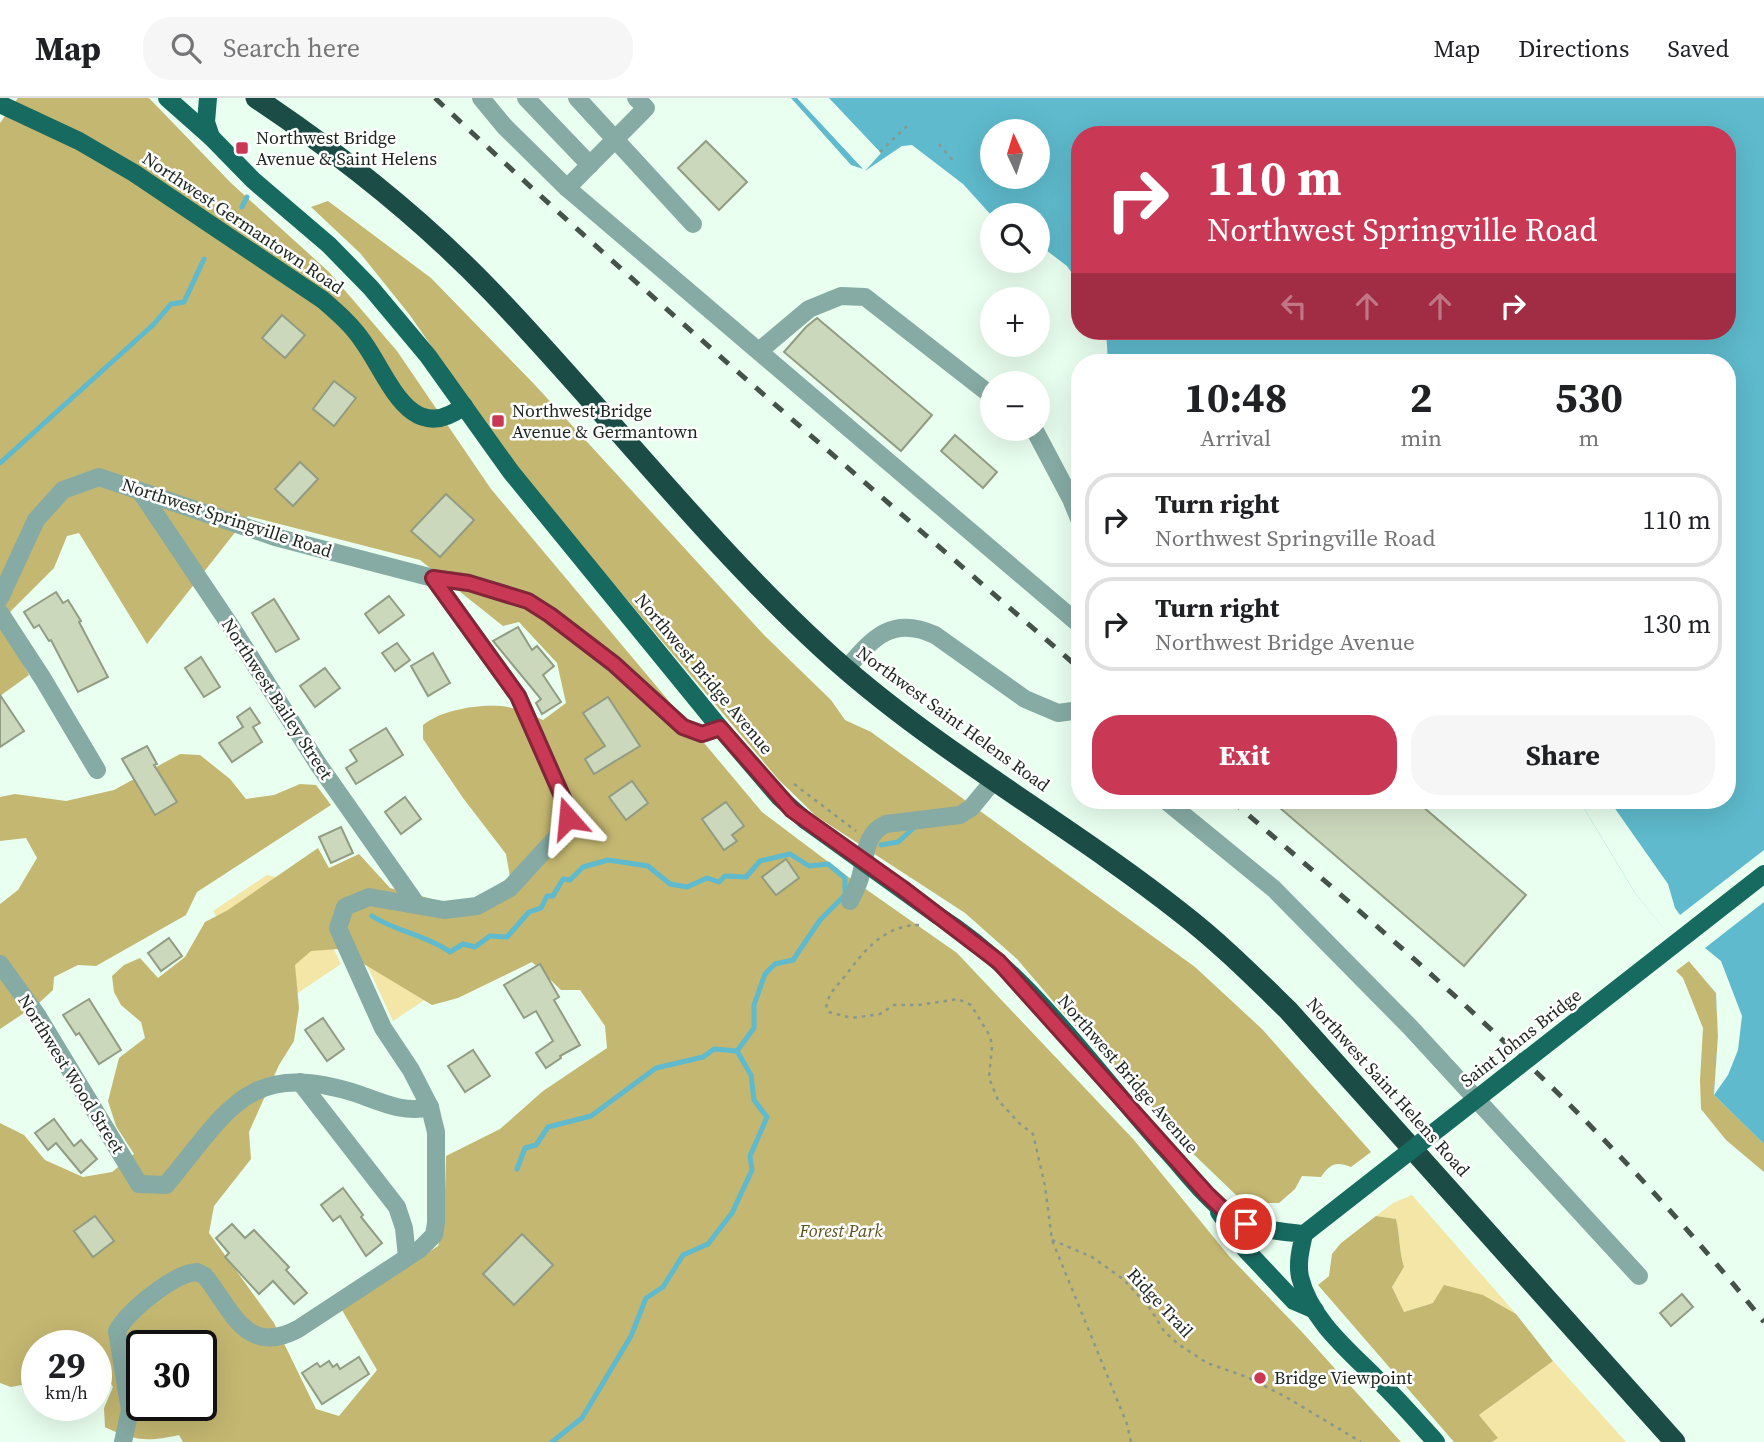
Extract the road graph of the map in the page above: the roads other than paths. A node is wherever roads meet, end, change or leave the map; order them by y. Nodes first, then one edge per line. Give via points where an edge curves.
1 (167, 98) edge
2 (208, 98) edge
3 (256, 98) edge
4 (481, 98) edge
5 (526, 98) edge
6 (577, 98) edge
7 (636, 98) edge
8 (0, 104) edge
9 (211, 137) junction
10 (615, 139) junction
11 (590, 165) junction
12 (567, 188) junction
13 (693, 224) dead end
14 (759, 351) junction
15 (980, 387) edge
16 (464, 406) junction
17 (1040, 441) edge
18 (140, 491) junction
19 (1071, 499) edge
20 (433, 578) junction
21 (0, 598) edge
22 (0, 613) edge
23 (1071, 617) edge
24 (846, 669) junction
25 (1071, 715) edge
26 (720, 728) junction
27 (97, 770) dead end
28 (995, 779) junction
29 (1176, 809) edge
30 (1764, 874) edge
31 (850, 901) dead end
32 (417, 905) junction
33 (0, 964) edge
34 (300, 1082) junction
35 (430, 1107) junction
36 (1207, 1194) junction
37 (1304, 1234) junction
38 (407, 1257) junction
39 (1639, 1276) dead end
40 (1315, 1310) junction
41 (123, 1442) edge
42 (1436, 1442) edge
43 (1675, 1442) edge

1 - 9 main road, Northwest Bridge Avenue
2 - 9 main road via 206,122
3 - 24 highway, Northwest Saint Helens Road via 364,175 490,289 730,555
4 - 12 street
5 - 11 street
6 - 10 street
7 - 10 street via 646,108
8 - 16 main road, Northwest Germantown Road via 134,173 323,300 364,342 408,410 430,419 452,416
9 - 16 main road, Northwest Bridge Avenue via 372,288
10 - 11 street
10 - 13 street
11 - 12 street
12 - 14 street
14 - 15 street via 809,309 841,296 865,297
14 - 23 street
16 - 26 main road, Northwest Bridge Avenue via 511,472
17 - 19 street
18 - 20 street, Northwest Springville Road via 275,537
18 - 21 street, Northwest Springville Road via 99,477 63,490 36,520
18 - 32 street, Northwest Bailey Street via 318,764
20 - 26 street, Northwest Springville Road via 469,583 528,601 614,664 683,727 702,734
20 - 32 street via 518,696 568,818 565,828 510,888 477,906 443,910
22 - 27 street
24 - 25 street via 877,636 899,627 923,629 1025,699
24 - 28 highway, Northwest Saint Helens Road
26 - 36 main road, Northwest Bridge Avenue, bridge via 805,820 931,920 1011,973
28 - 31 street via 960,816 879,827 869,839
28 - 43 highway, Northwest Saint Helens Road via 1181,912 1237,960 1288,1010
29 - 39 street via 1274,889 1410,1027
30 - 37 main road, Saint Johns Bridge, bridge
32 - 35 street via 369,897 345,907 338,928 383,1028
33 - 34 street, Northwest Wood Street via 37,1016 139,1184 166,1185 244,1097 270,1085
34 - 35 street via 338,1088 400,1108
34 - 38 street via 397,1207
35 - 38 street via 436,1132 436,1223 434,1235
36 - 37 main road, Northwest Bridge Avenue via 1228,1214 1256,1227
36 - 40 main road, Northwest Bridge Avenue via 1246,1250 1294,1301
37 - 40 main road, Northwest Bridge Avenue via 1299,1261 1303,1286
38 - 41 street via 298,1329 270,1339 243,1328 205,1276 197,1272 178,1276 128,1315 117,1331 130,1410
40 - 42 main road, Northwest Bridge Avenue via 1333,1335

